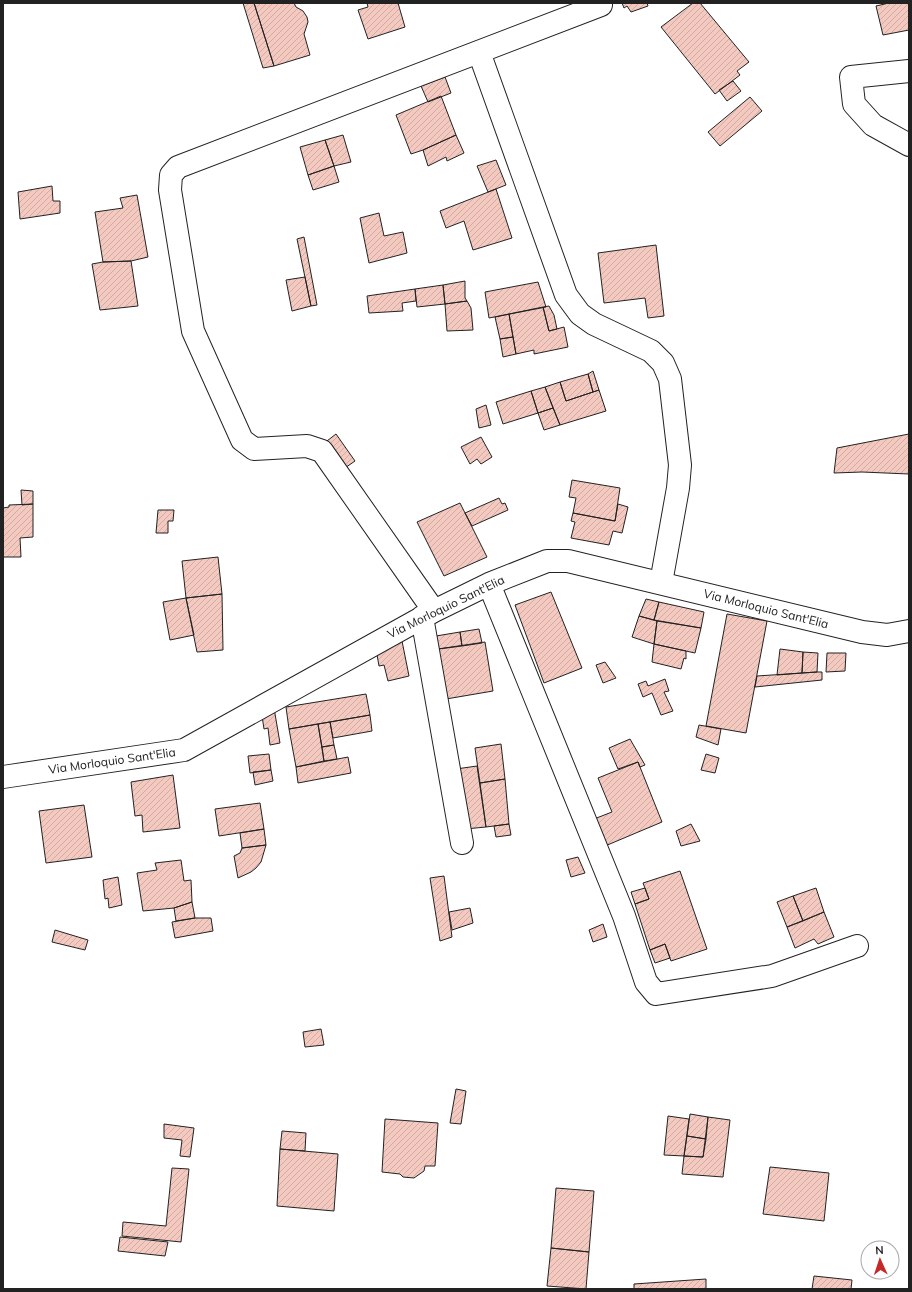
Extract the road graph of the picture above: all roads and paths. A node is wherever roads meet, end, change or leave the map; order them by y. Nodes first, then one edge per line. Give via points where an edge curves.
1 (600, 3) edge
2 (479, 52) junction
3 (909, 71) edge
4 (909, 145) edge
5 (661, 583) junction
6 (489, 584) junction
7 (428, 614) junction
8 (909, 631) edge
9 (3, 777) edge
10 (462, 843) dead end
11 (856, 946) dead end

1 - 2 street via 601,5
2 - 5 street via 566,295 580,314 594,324 652,351 663,363 670,379 680,465
2 - 7 street via 178,167 171,176 170,190 193,331 242,440 254,449 307,446 322,452
3 - 4 street via 851,77 854,104 873,125
5 - 6 street, Via Morloquio Sant'Elia via 568,561 547,561
5 - 8 street, Via Morloquio Sant'Elia via 862,632 887,635
6 - 7 street, Via Morloquio Sant'Elia
6 - 11 street via 624,916 646,982 656,994 772,976
7 - 9 street, Via Morloquio Sant'Elia via 184,750
7 - 10 street

